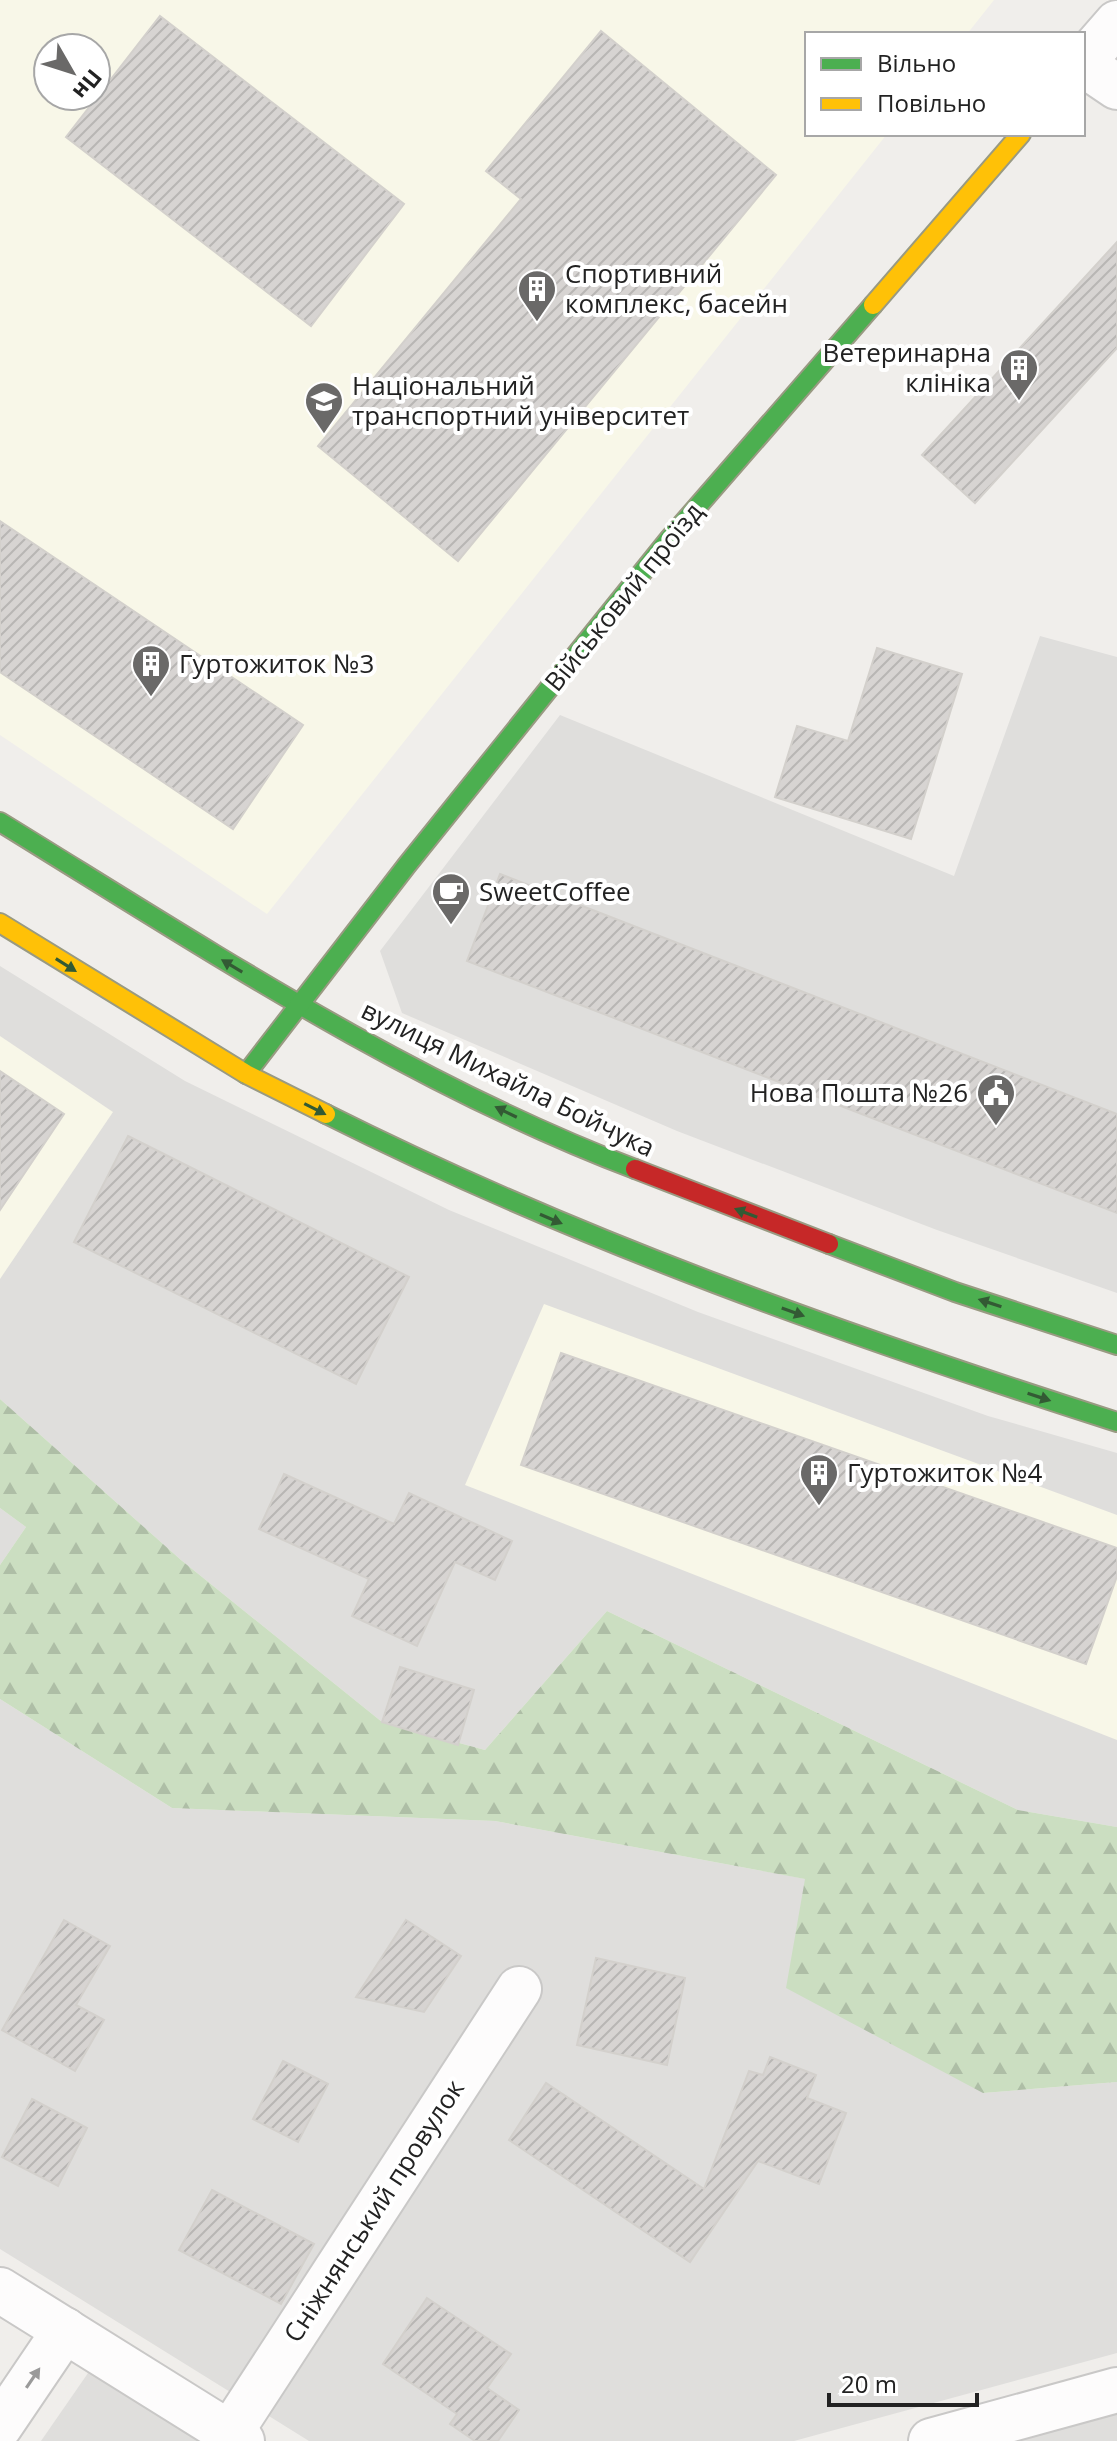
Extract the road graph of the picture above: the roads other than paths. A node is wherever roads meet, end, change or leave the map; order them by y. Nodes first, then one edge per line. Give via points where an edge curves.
1 (1117, 23) edge
2 (1085, 61) edge
3 (1085, 64) edge
4 (1117, 87) edge
5 (1019, 136) edge
6 (0, 822) edge
7 (0, 923) edge
8 (299, 1005) junction
9 (246, 1074) junction
10 (1117, 1345) edge
11 (1117, 1422) edge
12 (519, 1989) dead end
13 (0, 2290) edge
14 (65, 2330) junction
15 (1117, 2390) edge
16 (0, 2426) edge
17 (236, 2437) edge
18 (931, 2441) edge

1 - 2 street
3 - 4 street
5 - 8 main road, Військовий проїзд via 670,538
8 -> 6 main road, вулиця Михайла Бойчука
7 -> 9 main road
8 - 9 main road, Військовий проїзд
10 -> 8 main road, вулиця Михайла Бойчука via 955,1292 587,1151
9 -> 11 main road via 556,1222 930,1362
12 - 17 street, Сніжнянський провулок
13 - 14 street
16 -> 14 street
14 - 17 street
15 - 18 street

